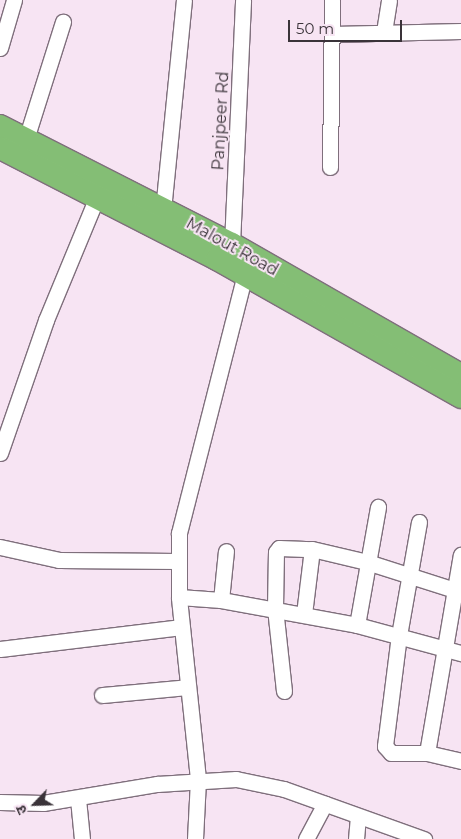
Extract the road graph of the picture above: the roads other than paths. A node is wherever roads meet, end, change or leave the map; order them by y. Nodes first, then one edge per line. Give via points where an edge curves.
1 (14, 0) edge
2 (184, 0) edge
3 (243, 0) edge
4 (332, 0) edge
5 (389, 0) edge
6 (63, 22) dead end
7 (461, 31) edge
8 (384, 32) junction
9 (333, 34) junction
10 (0, 48) edge
11 (0, 126) edge
12 (26, 139) junction
13 (0, 148) edge
14 (330, 166) dead end
15 (98, 197) junction
16 (163, 210) junction
17 (232, 244) junction
18 (246, 275) junction
19 (461, 375) edge
20 (461, 397) edge
21 (0, 453) edge
22 (378, 507) dead end
23 (419, 522) dead end
24 (0, 547) edge
25 (312, 549) junction
26 (226, 551) dead end
27 (461, 555) edge
28 (177, 561) junction
29 (367, 562) junction
30 (410, 577) junction
31 (457, 591) edge
32 (179, 597) junction
33 (221, 600) junction
34 (275, 608) junction
35 (304, 614) junction
36 (357, 625) junction
37 (182, 627) junction
38 (399, 635) junction
39 (444, 648) junction
40 (0, 649) edge
41 (461, 653) edge
42 (188, 687) junction
43 (284, 691) dead end
44 (102, 696) dead end
45 (427, 753) junction
46 (461, 761) edge
47 (198, 779) junction
48 (78, 799) junction
49 (0, 802) edge
50 (325, 804) junction
51 (358, 818) junction
52 (420, 838) edge
53 (82, 839) edge
54 (195, 839) edge
55 (306, 839) edge
56 (356, 839) edge

1 - 10 street
2 - 16 street
3 - 17 street, Panjpeer Rd
4 - 9 street
5 - 8 street
6 - 12 street
7 - 8 street
8 - 9 street
9 - 14 street
11 - 12 highway, Malout Road
12 - 16 highway, Malout Road
13 - 15 highway, Malout Road
15 - 18 highway, Malout Road
15 - 21 street via 46,320
16 - 17 highway, Malout Road
17 - 19 highway, Malout Road
18 - 20 highway, Malout Road
18 - 28 street via 179,533
22 - 29 street
23 - 30 street
24 - 28 street via 59,560
25 - 29 street
25 - 34 street via 285,546 276,552
25 - 35 street
26 - 33 street
27 - 31 street
28 - 32 street
29 - 30 street
29 - 36 street
30 - 31 street
30 - 38 street
31 - 39 street
32 - 33 street
32 - 37 street
33 - 34 street
34 - 35 street
34 - 43 street
35 - 36 street
36 - 38 street
37 - 40 street
37 - 42 street
38 - 39 street
38 - 45 street via 385,746 391,752
39 - 41 street
39 - 45 street
42 - 44 street
42 - 47 street
45 - 46 street
47 - 48 street
47 - 50 street via 236,779 284,789
47 - 54 street
48 - 49 street via 43,803
48 - 53 street
50 - 51 street
50 - 55 street
51 - 52 street
51 - 56 street

